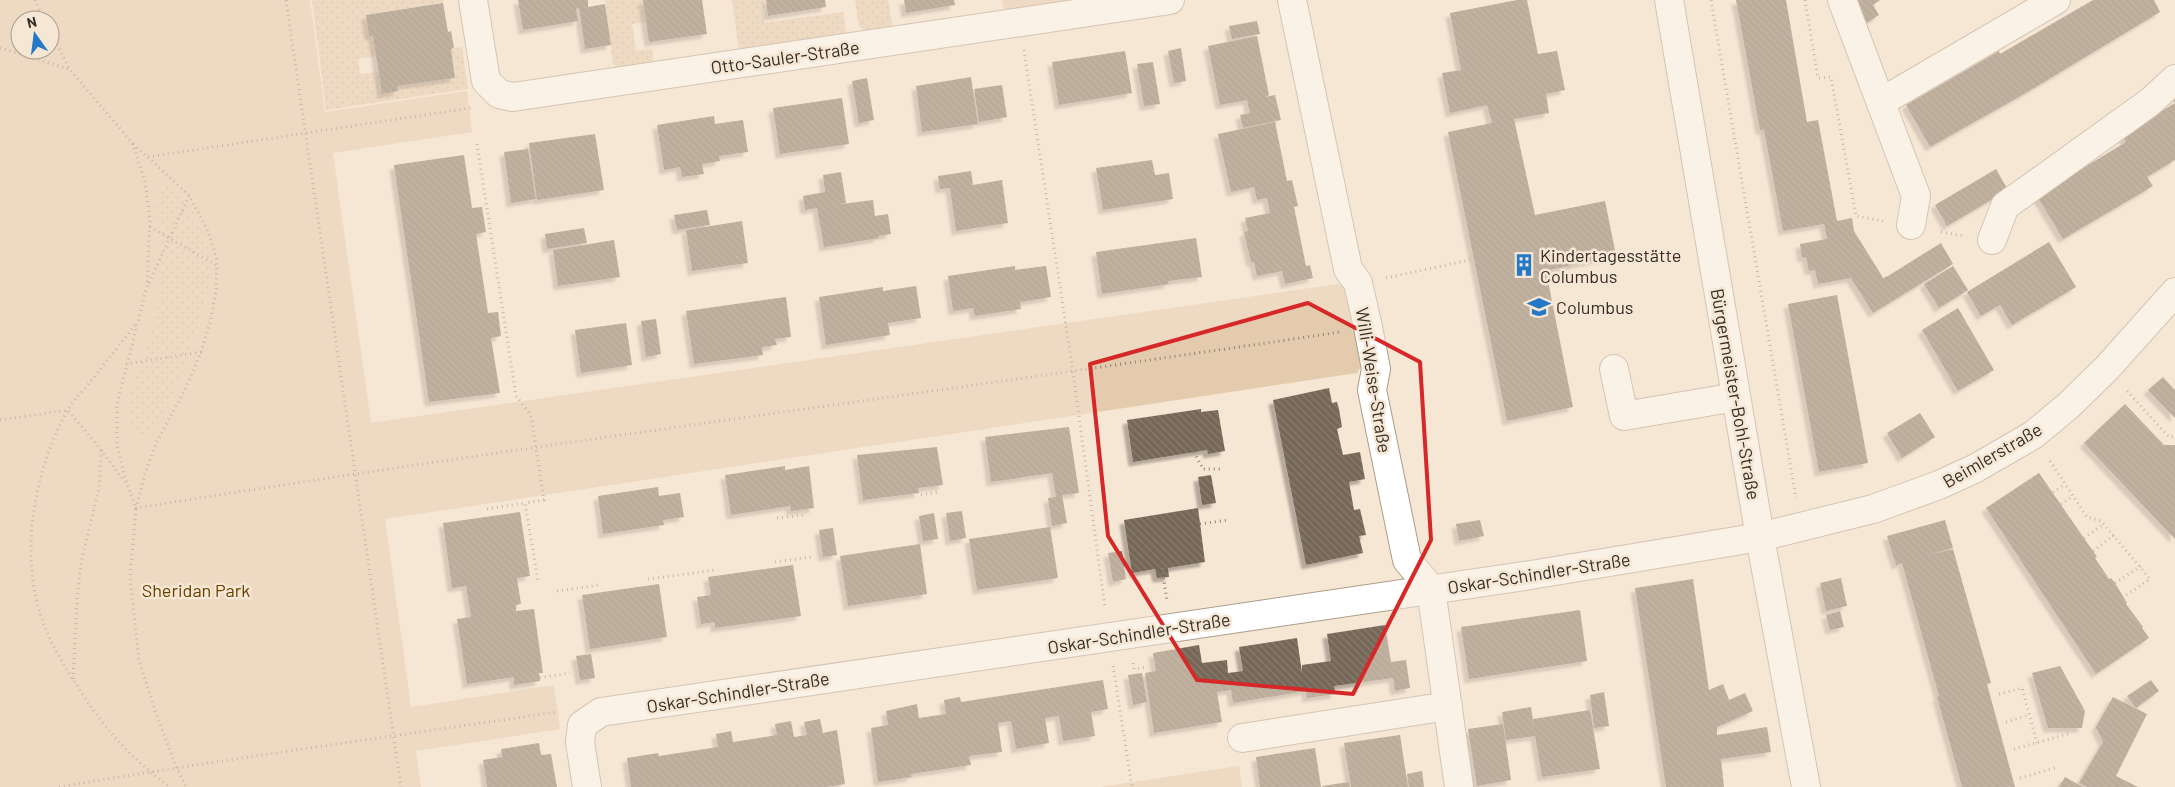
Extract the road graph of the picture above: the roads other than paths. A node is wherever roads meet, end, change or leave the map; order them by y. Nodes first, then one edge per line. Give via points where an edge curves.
1 (473, 0) edge
2 (1170, 0) edge
3 (1292, 0) edge
4 (1669, 0) edge
5 (1842, 0) edge
6 (2056, 0) edge
7 (2175, 79) edge
8 (1880, 102) junction
9 (1912, 225) road end
10 (1992, 240) road end
11 (2175, 292) edge
12 (1614, 369) dead end
13 (1736, 397) junction
14 (1760, 537) junction
15 (1431, 589) junction
16 (1448, 706) junction
17 (1242, 738) dead end
18 (587, 787) edge
19 (1459, 787) edge
20 (1806, 787) edge

1 - 2 street, Otto-Sauler-Straße via 486,81 499,94 514,98
3 - 15 street, Willi-Weise-Straße via 1348,269 1358,284 1368,326 1376,369 1372,390 1407,560
4 - 13 street, Bürgermeister-Bohl-Straße
5 - 8 street
6 - 8 street
7 - 10 street via 2150,102 2005,206
8 - 9 street via 1916,196
11 - 14 street, Beimlerstraße via 2106,369 2032,436 1939,486 1873,509
12 - 13 street via 1624,416
13 - 14 street, Bürgermeister-Bohl-Straße
14 - 15 street, Oskar-Schindler-Straße
14 - 20 street, Bürgermeister-Bohl-Straße
15 - 16 street
15 - 18 street, Oskar-Schindler-Straße via 602,712 582,725 580,742
16 - 17 street
16 - 19 street

